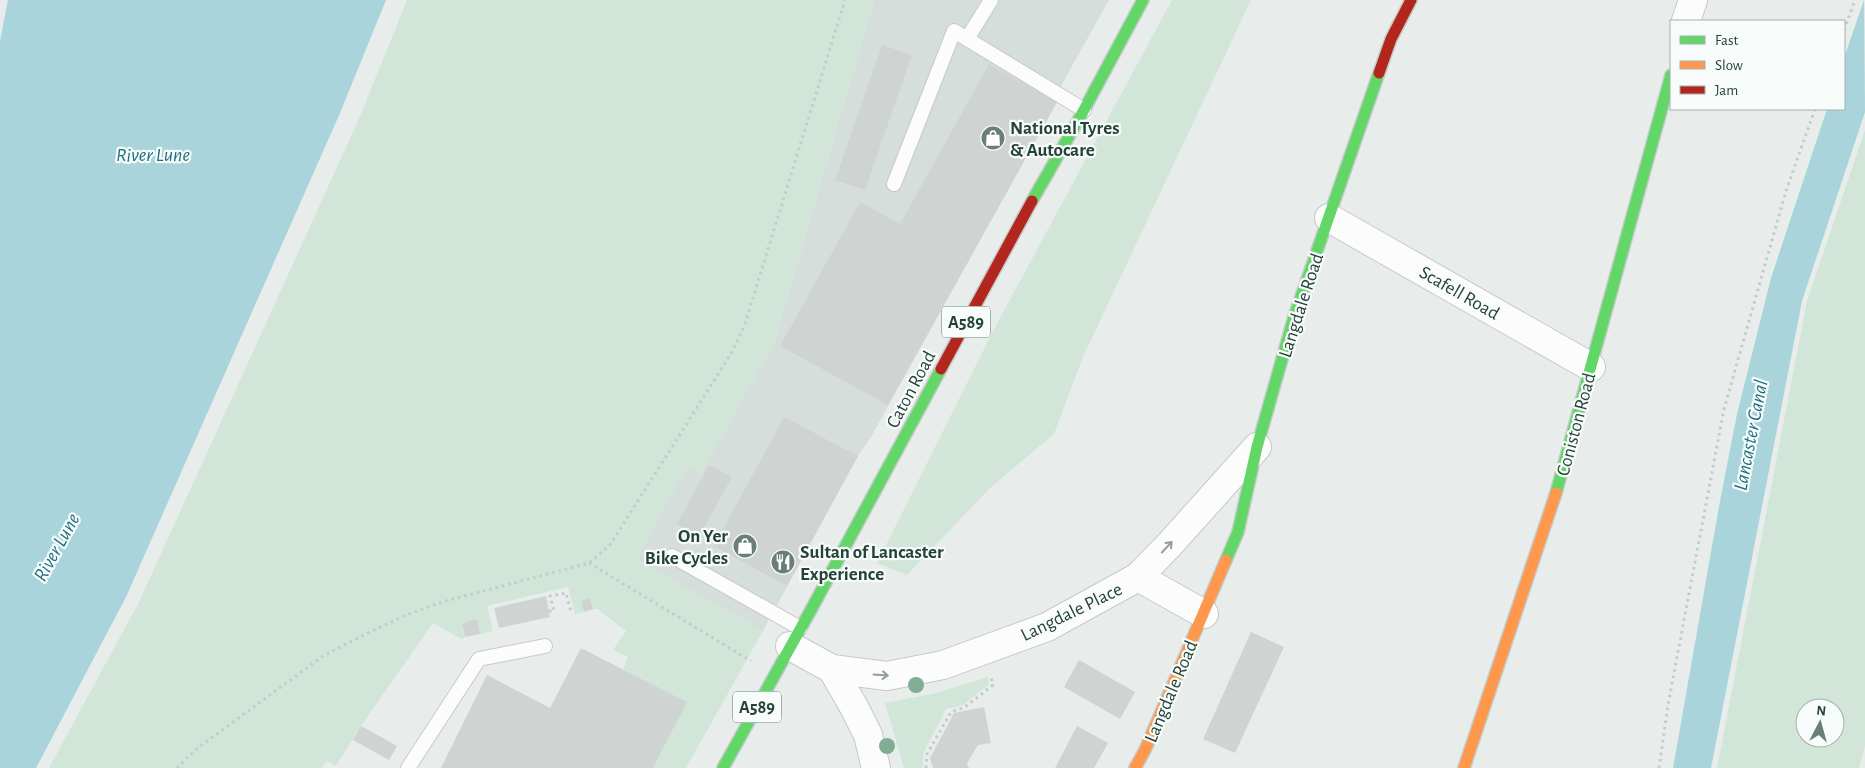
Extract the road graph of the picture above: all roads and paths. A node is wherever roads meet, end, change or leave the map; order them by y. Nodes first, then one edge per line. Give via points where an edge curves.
1 (845, 0) edge
2 (991, 0) edge
3 (1144, 0) edge
4 (1412, 0) edge
5 (1693, 0) edge
6 (1855, 0) edge
7 (1686, 20) edge
8 (1845, 27) edge
9 (967, 39) junction
10 (1670, 79) edge
11 (1084, 110) junction
12 (1815, 110) edge
13 (894, 184) dead end
14 (1329, 218) junction
15 (1590, 367) junction
16 (1257, 447) junction
17 (672, 556) dead end
18 (589, 563) junction
19 (1138, 577) junction
20 (549, 612) dead end
21 (571, 612) dead end
22 (1204, 614) junction
23 (795, 637) junction
24 (545, 646) dead end
25 (751, 661) dead end
26 (832, 670) junction
27 (991, 676) dead end
28 (177, 768) edge
29 (408, 768) edge
30 (723, 768) edge
31 (876, 768) edge
32 (926, 768) edge
33 (1135, 768) edge
34 (1464, 768) edge
35 (1659, 768) edge

1 - 18 path via 744,327 732,352 610,545
2 - 9 lane
3 - 11 street, Caton Road / A589
4 - 14 street, Langdale Road via 1391,38
5 - 7 street
6 - 8 path
9 - 11 lane
9 - 13 lane via 954,31
10 - 15 street, Coniston Road
11 - 23 street, Caton Road / A589
12 - 35 path via 1786,191 1724,409
14 - 15 street, Scafell Road
14 - 16 street, Langdale Road via 1294,317
15 - 34 street, Coniston Road via 1550,516
19 -> 16 street, Langdale Place
16 - 22 street, Langdale Road via 1238,532
17 - 23 lane
18 - 25 path
18 - 28 path via 442,602 372,631 324,656 195,750
19 - 22 street
26 -> 19 street, Langdale Place via 887,676 943,665 1047,627
20 - 21 path via 554,611 550,596 566,593
22 - 33 street, Langdale Road
23 - 26 street, Langdale Place
23 - 30 street, Caton Road / A589
24 - 29 lane via 479,659
26 - 31 street, Langdale Place via 868,734
27 - 32 path via 993,685 964,707 951,712 927,754

